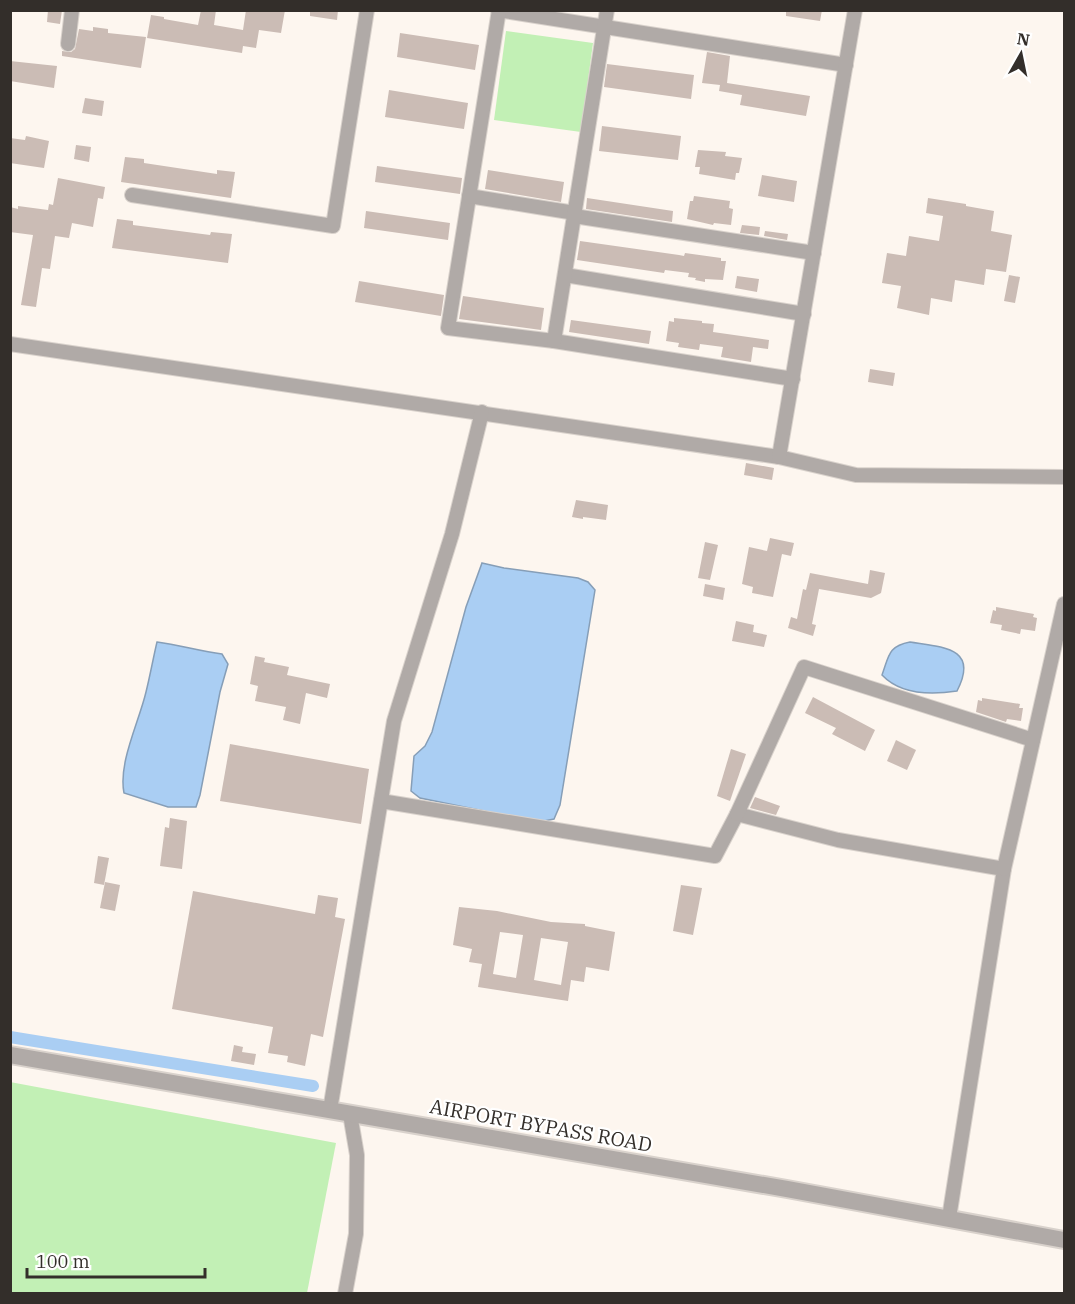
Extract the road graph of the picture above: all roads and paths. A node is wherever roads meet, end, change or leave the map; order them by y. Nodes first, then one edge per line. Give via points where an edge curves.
1 (72, 10) edge
2 (367, 10) edge
3 (607, 10) edge
4 (855, 10) edge
5 (499, 11) edge
6 (604, 27) junction
7 (68, 44) dead end
8 (846, 65) junction
9 (132, 195) dead end
10 (469, 196) junction
11 (574, 214) junction
12 (814, 253) junction
13 (565, 275) junction
14 (804, 314) junction
15 (554, 341) junction
16 (10, 344) edge
17 (793, 379) junction
18 (482, 412) junction
19 (779, 457) junction
20 (1065, 477) edge
21 (1065, 604) edge
22 (1033, 740) junction
23 (381, 801) junction
24 (736, 814) junction
25 (1004, 869) junction
26 (10, 1055) edge
27 (330, 1110) junction
28 (350, 1114) junction
29 (949, 1218) junction
30 (1065, 1240) edge
31 (345, 1293) edge

1 - 7 street
2 - 9 street via 333,226
3 - 6 street
4 - 8 street
5 - 6 street
5 - 10 street
6 - 8 street
6 - 11 street
8 - 12 street
10 - 11 street
10 - 15 street via 448,328
11 - 12 street
11 - 13 street
12 - 14 street
13 - 14 street
13 - 15 street
14 - 17 street
15 - 17 street
16 - 18 street
17 - 19 street
18 - 19 street
18 - 23 street via 452,534 394,721
19 - 20 street via 856,475
21 - 22 street
22 - 24 street via 804,667
22 - 25 street
23 - 24 street via 715,856
23 - 27 street
24 - 25 street via 838,840
25 - 29 street
26 - 27 street, AIRPORT BYPASS ROAD
27 - 28 street, AIRPORT BYPASS ROAD
28 - 29 street, AIRPORT BYPASS ROAD
28 - 31 street via 357,1155 356,1234
29 - 30 street, AIRPORT BYPASS ROAD

